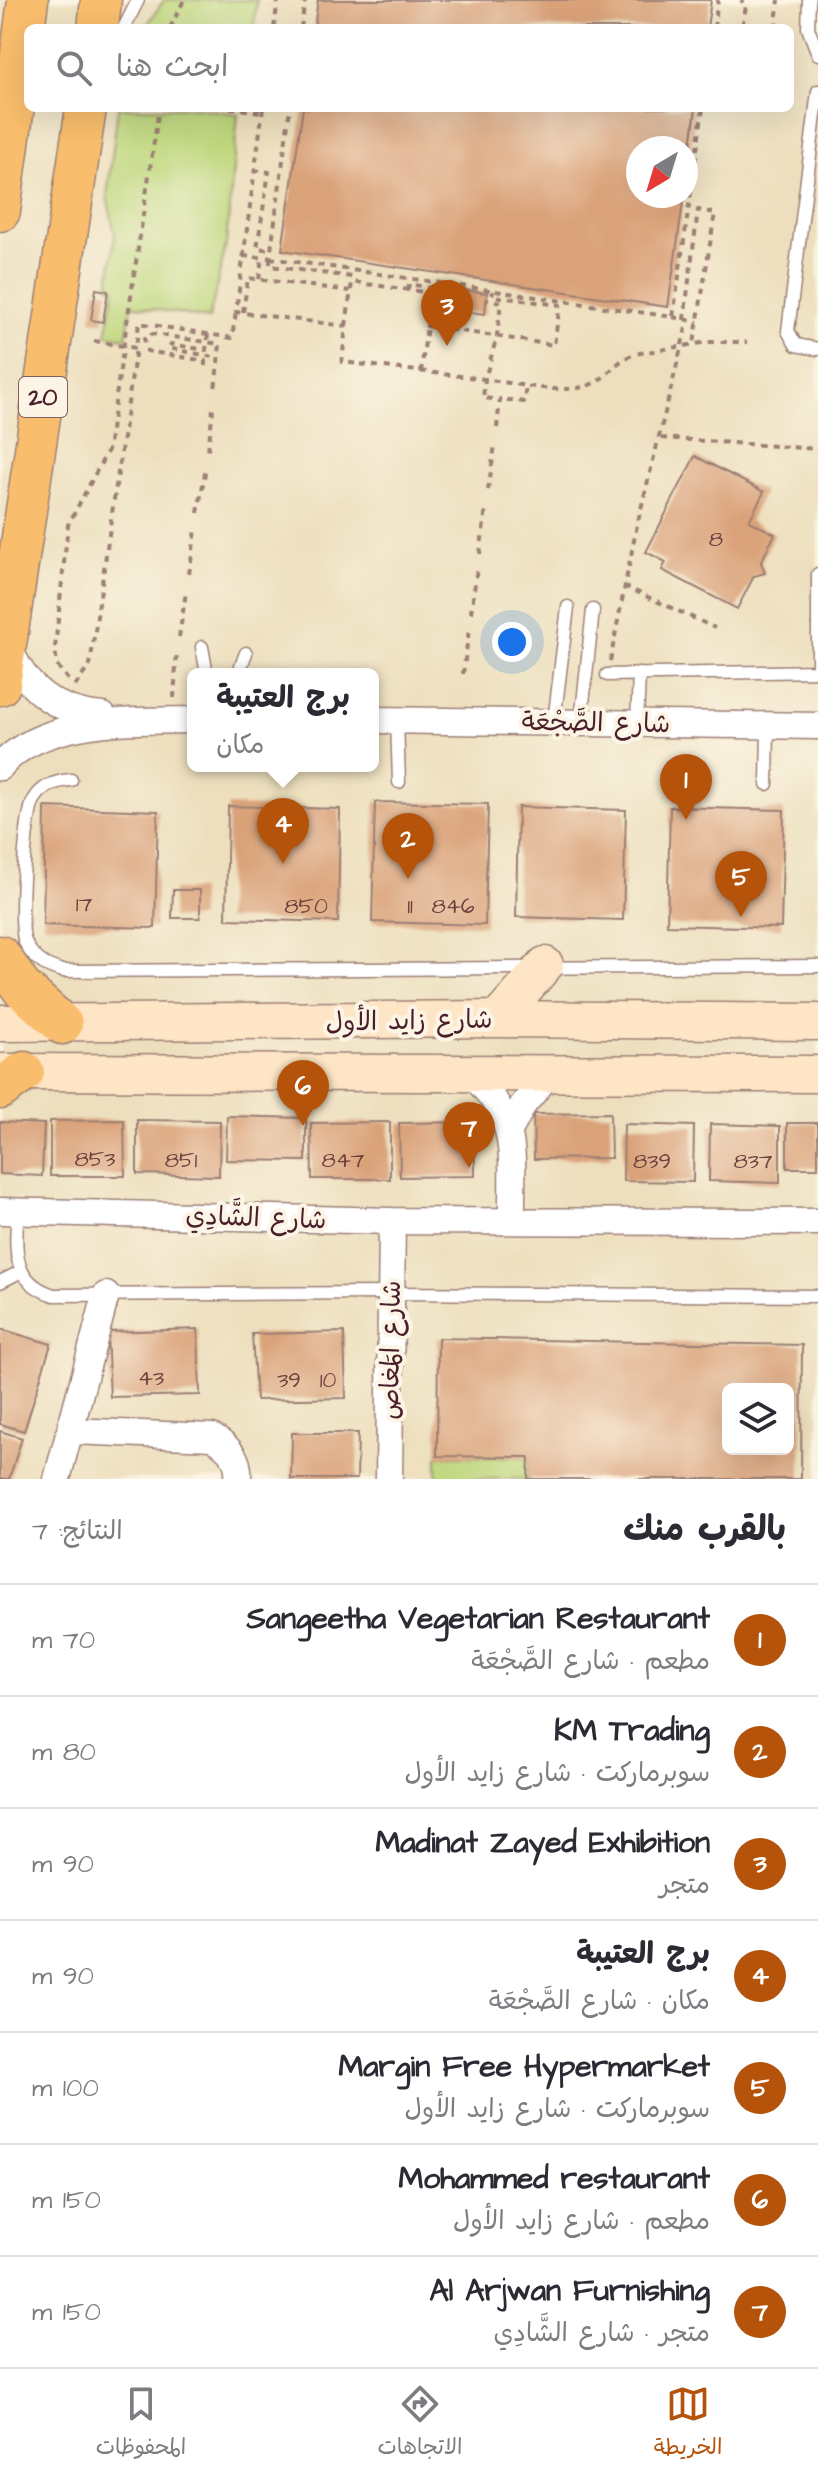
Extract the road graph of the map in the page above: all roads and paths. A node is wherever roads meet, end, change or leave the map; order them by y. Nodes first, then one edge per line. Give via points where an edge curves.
1 (28, 0) edge
2 (138, 0) edge
3 (146, 0) edge
4 (184, 0) edge
5 (278, 0) edge
6 (305, 0) edge
7 (718, 0) edge
8 (741, 0) edge
9 (779, 0) edge
10 (809, 0) edge
11 (111, 14) edge
12 (172, 24) edge
13 (275, 24) edge
14 (302, 24) edge
15 (715, 24) edge
16 (743, 24) edge
17 (776, 24) edge
18 (818, 54) edge
19 (818, 91) edge
20 (85, 112) edge
21 (158, 112) edge
22 (262, 112) edge
23 (289, 112) edge
24 (702, 112) edge
25 (6, 117) edge
26 (254, 170) junction
27 (804, 194) junction
28 (818, 196) edge
29 (0, 211) edge
30 (271, 250) junction
31 (243, 256) junction
32 (262, 257) junction
33 (270, 258) junction
34 (259, 279) junction
35 (352, 282) junction
36 (449, 285) junction
37 (408, 290) junction
38 (351, 291) junction
39 (493, 291) junction
40 (431, 293) junction
41 (456, 296) dead end
42 (487, 300) dead end
43 (236, 312) junction
44 (243, 312) junction
45 (673, 317) junction
46 (686, 320) junction
47 (698, 322) junction
48 (346, 326) junction
49 (427, 326) junction
50 (208, 334) junction
51 (497, 336) junction
52 (94, 341) dead end
53 (207, 342) junction
54 (747, 342) dead end
55 (694, 344) junction
56 (123, 346) junction
57 (683, 346) junction
58 (136, 348) junction
59 (818, 349) edge
60 (218, 358) junction
61 (205, 366) dead end
62 (421, 372) junction
63 (485, 379) junction
64 (526, 384) junction
65 (215, 390) dead end
66 (492, 399) dead end
67 (213, 409) dead end
68 (497, 428) dead end
69 (660, 438) junction
70 (495, 445) dead end
71 (818, 449) edge
72 (208, 450) dead end
73 (206, 467) dead end
74 (488, 490) dead end
75 (486, 508) dead end
76 (198, 513) dead end
77 (196, 530) dead end
78 (480, 554) dead end
79 (477, 568) dead end
80 (189, 574) dead end
81 (818, 574) edge
82 (624, 586) junction
83 (186, 592) dead end
84 (568, 607) dead end
85 (593, 610) dead end
86 (471, 613) dead end
87 (715, 628) dead end
88 (469, 630) dead end
89 (179, 637) dead end
90 (7, 642) junction
91 (202, 647) dead end
92 (177, 651) dead end
93 (246, 653) dead end
94 (206, 668) edge
95 (240, 668) edge
96 (818, 671) edge
97 (463, 674) dead end
98 (639, 674) junction
99 (607, 675) joint
100 (0, 685) edge
101 (67, 697) junction
102 (174, 697) dead end
103 (187, 720) edge
104 (385, 720) edge
105 (138, 721) junction
106 (554, 722) junction
107 (581, 722) junction
108 (637, 723) junction
109 (768, 726) junction
110 (818, 726) edge
111 (0, 767) edge
112 (71, 780) dead end
113 (399, 782) dead end
114 (767, 784) dead end
115 (0, 956) edge
116 (545, 965) junction
117 (818, 966) edge
118 (498, 1019) junction
119 (818, 1022) edge
120 (0, 1023) edge
121 (62, 1024) junction
122 (468, 1072) junction
123 (549, 1074) junction
124 (818, 1074) edge
125 (8, 1078) edge
126 (510, 1129) junction
127 (9, 1211) edge
128 (512, 1220) junction
129 (392, 1221) junction
130 (818, 1222) edge
131 (20, 1272) junction
132 (0, 1282) edge
133 (391, 1293) junction
134 (106, 1295) junction
135 (818, 1296) edge
136 (72, 1431) junction
137 (57, 1479) edge
138 (238, 1479) edge
139 (389, 1479) edge

1 - 25 main road
2 - 11 lane
3 - 11 lane
4 - 12 path
5 - 13 path
6 - 14 path
7 - 15 path
8 - 16 path via 746,6
9 - 17 path
10 - 18 lane via 808,28
19 - 27 lane
20 - 90 main road, 20
21 - 56 path
22 - 26 path
23 - 30 path
24 - 45 path
25 - 29 main road
26 - 30 path via 269,172 257,248
26 - 31 path
27 - 28 lane
27 - 59 lane via 788,331 796,345
30 - 33 path
31 - 32 path
31 - 43 path
32 - 33 path
32 - 34 path
33 - 35 path via 270,266 352,277
33 - 36 path
34 - 38 path
34 - 44 path via 248,278
35 - 37 path
35 - 38 path
36 - 37 path via 448,291 409,284
36 - 39 path
37 - 40 path
38 - 48 path
39 - 45 path
39 - 51 path via 492,296 560,305 554,345
40 - 41 path
40 - 49 path
42 - 51 path via 501,302
43 - 44 path
43 - 50 path via 232,338
44 - 48 path
45 - 46 path
46 - 47 path
46 - 47 path via 698,210 715,213
46 - 57 path
47 - 55 path
48 - 62 path via 342,362
49 - 51 path
49 - 62 path
50 - 53 path
50 - 58 path via 139,323
51 - 63 path
52 - 56 path
53 - 60 path via 220,344
53 - 60 path via 206,350 171,344 168,348
53 - 61 path via 153,334 143,343 147,351 205,361
54 - 55 path
55 - 57 path
56 - 58 path
56 - 101 path via 108,450 68,525 55,648
57 - 64 path via 624,357 581,388
57 - 69 path
58 - 101 path via 90,665
60 - 65 path
62 - 63 path
63 - 64 path
63 - 66 path via 483,398
64 - 68 path via 524,402 500,399
67 - 72 path
69 - 71 path
69 - 82 path
70 - 74 path
73 - 76 path
75 - 78 path
77 - 80 path
79 - 86 path
81 - 96 lane
82 - 87 path
82 - 99 path
83 - 89 path
84 - 106 lane
85 - 107 lane
88 - 97 path
90 - 100 main road, 20
90 - 101 street via 26,681 42,696
91 - 94 lane
92 - 102 path
93 - 95 lane
96 - 98 lane
98 - 99 lane
98 - 108 lane
101 - 105 street via 81,714
103 - 105 street
104 - 106 street, شارع الصَّجْعَة
104 - 113 lane
105 - 111 street via 55,731 19,748
106 - 107 street, شارع الصَّجْعَة
107 - 108 street, شارع الصَّجْعَة
108 - 109 street, شارع الصَّجْعَة
109 - 110 street, شارع الصَّجْعَة
109 - 114 lane
112 - 116 lane via 41,791 30,810 20,926 29,951 51,968
115 - 121 main road via 21,987
116 - 117 lane
116 - 118 main road
118 - 119 main road, شارع زايد الأول
118 - 121 main road, شارع زايد الأول
120 - 121 main road, شارع زايد الأول
122 - 123 main road, شارع زايد الأول
122 - 125 main road, شارع زايد الأول
122 - 126 street via 497,1103
123 - 124 main road, شارع زايد الأول
123 - 126 street
126 - 128 street
127 - 129 street, شارع الشَّادِي
127 - 131 lane
128 - 129 street, شارع الشَّادِي
128 - 130 street, شارع الشَّادِي
129 - 133 street, شارع المَغاص
131 - 132 lane
131 - 134 lane via 29,1283 54,1295
133 - 134 lane
133 - 135 lane
133 - 139 street, شارع المَغاص
134 - 136 street
136 - 137 street
136 - 138 street via 212,1437 236,1458

